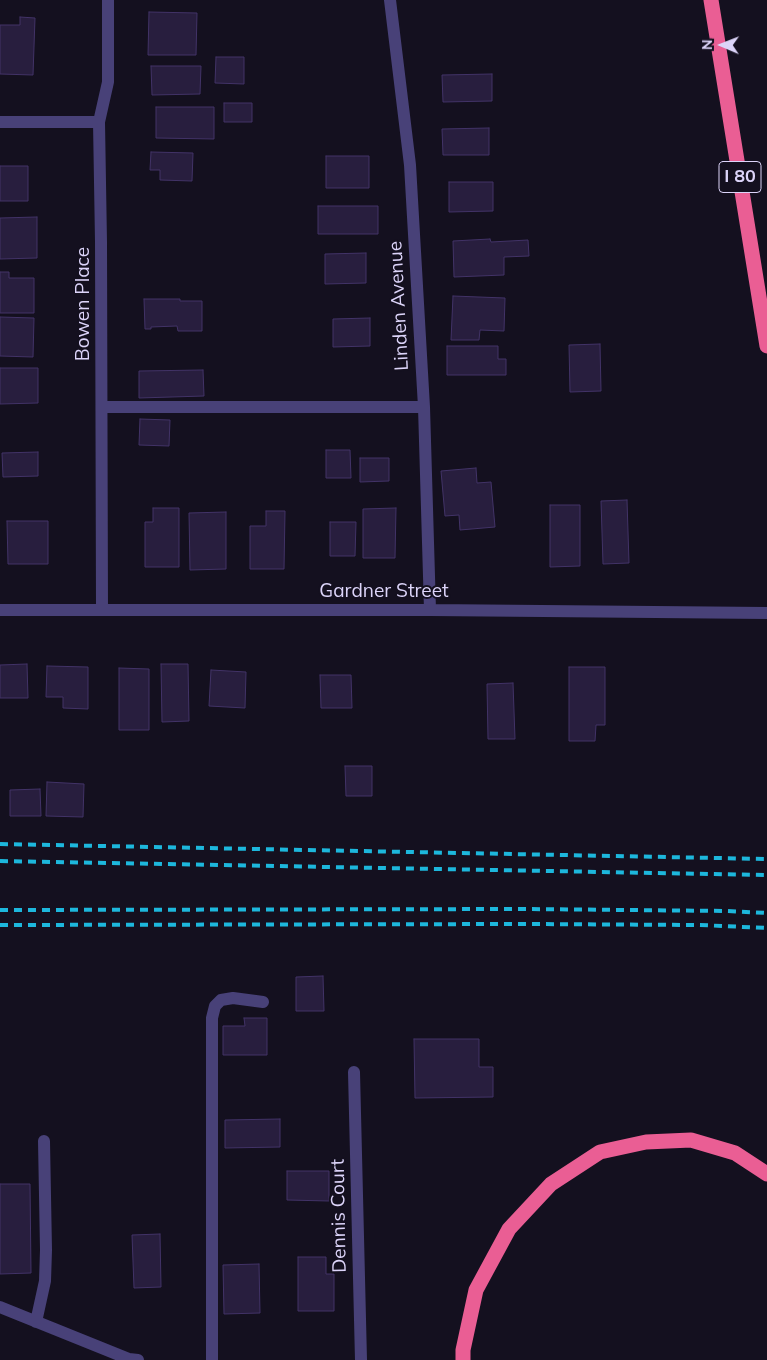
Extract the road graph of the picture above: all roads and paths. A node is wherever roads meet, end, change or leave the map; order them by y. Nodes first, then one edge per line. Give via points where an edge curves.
1 (108, 0) edge
2 (390, 0) edge
3 (712, 4) edge
4 (0, 122) edge
5 (99, 122) junction
6 (767, 346) edge
7 (102, 407) junction
8 (424, 407) junction
9 (102, 609) junction
10 (0, 610) edge
11 (430, 610) junction
12 (767, 613) edge
13 (263, 1002) dead end
14 (354, 1072) dead end
15 (44, 1141) dead end
16 (767, 1174) edge
17 (0, 1307) edge
18 (36, 1322) junction
19 (138, 1360) edge
20 (212, 1360) edge
21 (361, 1360) edge
22 (463, 1360) edge

1 - 5 street, Bowen Place via 108,82
2 - 8 street, Linden Avenue via 410,165
3 - 6 highway, I 80
4 - 5 street
5 - 7 street, Bowen Place
7 - 8 street
7 - 9 street, Bowen Place
8 - 11 street, Linden Avenue
9 - 10 street, Gardner Street
9 - 11 street, Gardner Street
11 - 12 street, Gardner Street
13 - 20 street via 233,998 221,1000 215,1006 212,1018
14 - 21 street, Dennis Court
15 - 18 street via 45,1282
16 - 22 highway via 735,1153 691,1140 646,1142 600,1152 551,1184 509,1229 476,1290
17 - 18 street
18 - 19 street

